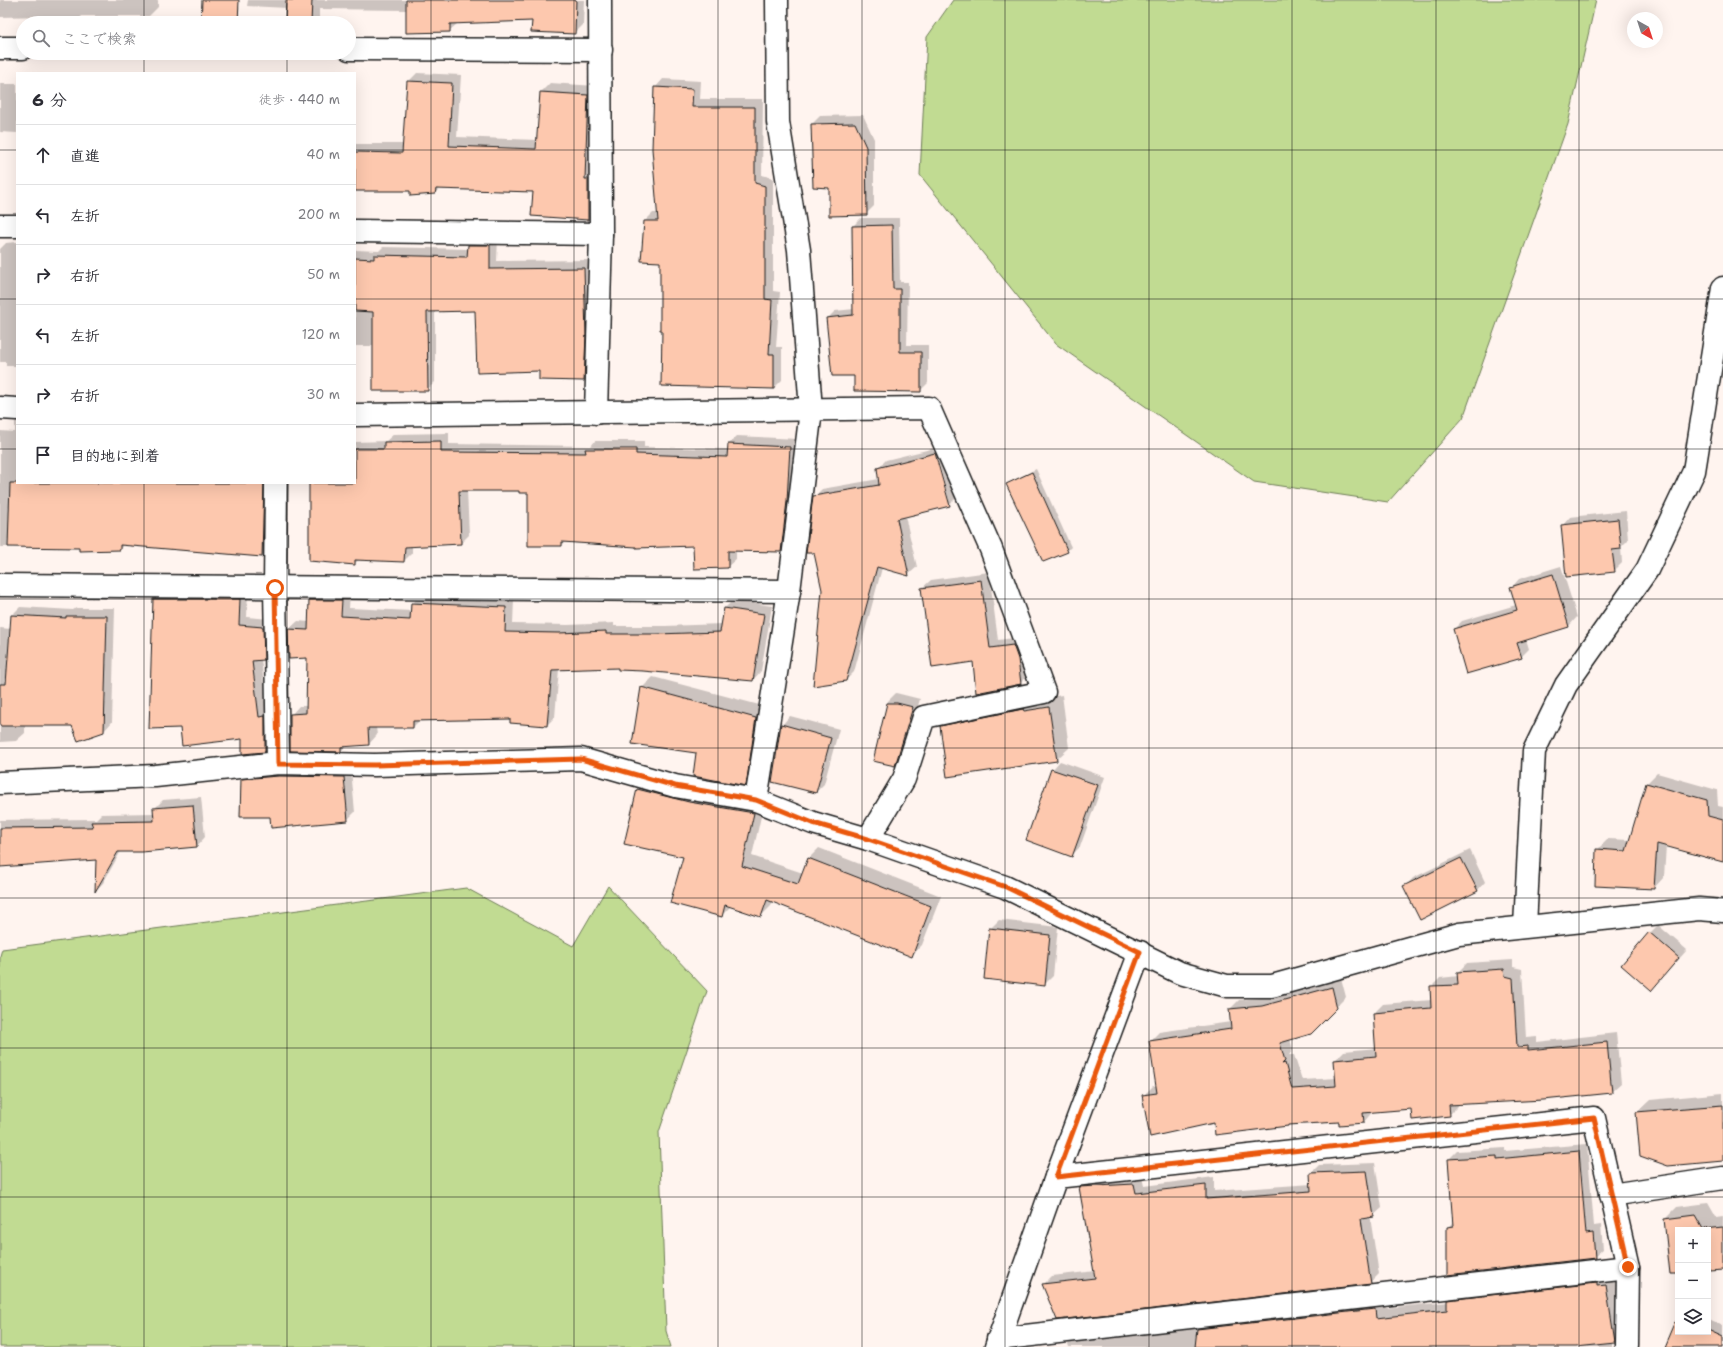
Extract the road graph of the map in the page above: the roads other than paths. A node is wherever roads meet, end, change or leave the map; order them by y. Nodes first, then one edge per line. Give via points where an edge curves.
1 (600, 0) edge
2 (777, 0) edge
3 (0, 48) edge
4 (16, 48) edge
5 (356, 49) edge
6 (601, 50) junction
7 (0, 226) edge
8 (16, 226) edge
9 (356, 231) edge
10 (601, 234) junction
11 (1723, 288) edge
12 (0, 408) edge
13 (16, 409) edge
14 (811, 410) junction
15 (596, 413) junction
16 (356, 415) edge
17 (276, 484) edge
18 (0, 585) edge
19 (275, 588) junction
20 (789, 591) junction
21 (278, 764) junction
22 (0, 783) edge
23 (756, 800) junction
24 (868, 839) junction
25 (1723, 911) edge
26 (1524, 926) junction
27 (1140, 952) junction
28 (1056, 1177) junction
29 (1723, 1178) edge
30 (1612, 1195) junction
31 (1628, 1267) junction
32 (997, 1343) edge
33 (1627, 1347) edge

1 - 6 street
2 - 14 street via 778,122 799,250
3 - 4 street
5 - 6 street
6 - 10 street
7 - 8 street
9 - 10 street
10 - 15 street
11 - 26 street via 1694,471 1646,570 1566,685 1534,751
12 - 13 street
14 - 15 street
14 - 20 street
14 - 24 street via 929,408 991,549 1044,692 924,717 904,779
15 - 16 street
17 - 19 street
18 - 19 street
19 - 20 street
19 - 21 street
20 - 23 street
21 - 22 street via 155,776
21 - 23 street via 375,765 581,759 675,786
23 - 24 street via 813,823
24 - 27 street via 1006,887
25 - 26 street via 1699,909
26 - 27 street via 1458,934 1272,986 1227,986 1180,973
27 - 28 street
28 - 30 street via 1594,1118
28 - 32 street
29 - 30 street
30 - 31 street
31 - 32 street
31 - 33 street

